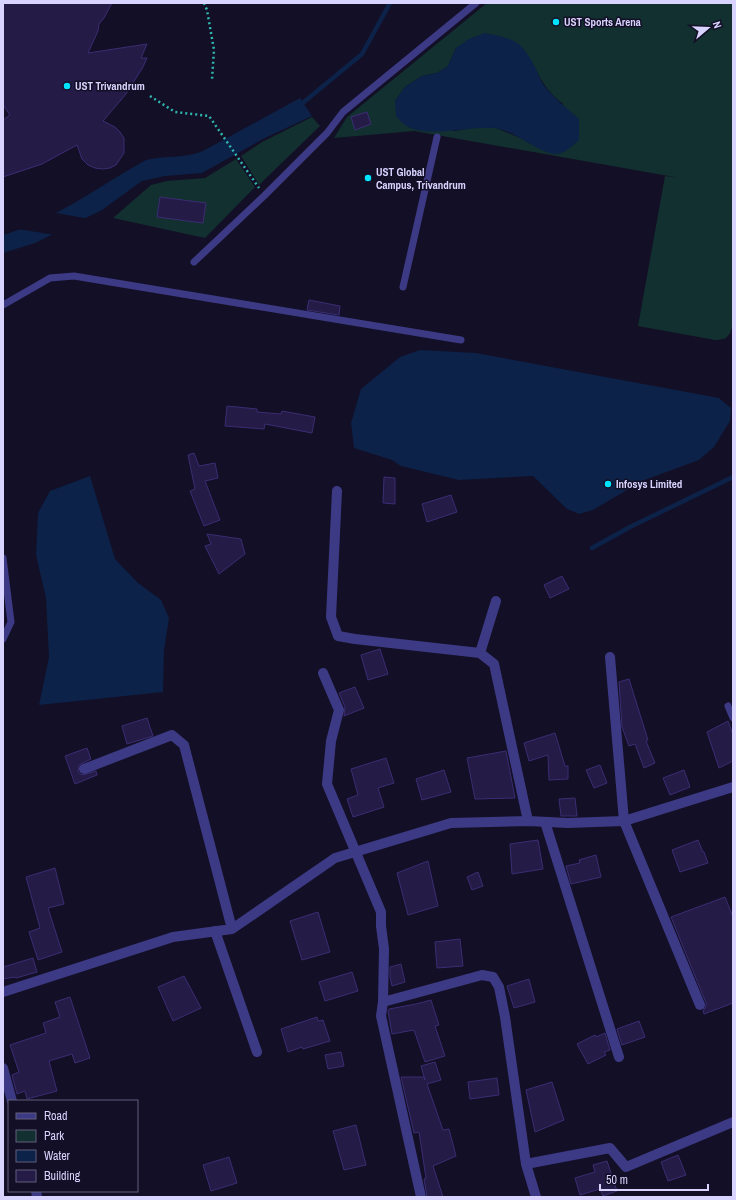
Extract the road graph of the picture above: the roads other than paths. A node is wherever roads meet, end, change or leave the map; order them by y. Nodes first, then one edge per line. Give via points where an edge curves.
1 (476, 3) edge
2 (436, 137) dead end
3 (194, 262) dead end
4 (403, 287) dead end
5 (3, 305) edge
6 (461, 340) dead end
7 (337, 491) dead end
8 (3, 558) edge
9 (496, 601) dead end
10 (3, 639) edge
11 (480, 653) junction
12 (610, 657) dead end
13 (323, 673) dead end
14 (728, 706) dead end
15 (733, 718) edge
16 (84, 769) dead end
17 (733, 787) edge
18 (528, 821) junction
19 (624, 821) junction
20 (545, 822) junction
21 (355, 852) junction
22 (232, 929) junction
23 (215, 931) junction
24 (3, 992) edge
25 (383, 1002) junction
26 (700, 1005) dead end
27 (257, 1052) dead end
28 (618, 1057) dead end
29 (3, 1068) edge
30 (12, 1100) edge
31 (733, 1122) edge
32 (526, 1164) junction
33 (421, 1197) edge
34 (536, 1197) edge

1 - 3 lane via 343,112 327,133
2 - 4 lane
5 - 6 lane via 50,278 74,276
7 - 11 street via 331,617 338,636
8 - 10 lane via 11,622
9 - 11 street
11 - 18 street via 494,664
12 - 19 street
13 - 21 street via 339,710 331,741 327,784
14 - 15 lane
16 - 22 street via 172,735 184,745
17 - 19 street
18 - 20 street
18 - 21 street via 451,823
19 - 20 street
19 - 26 street
20 - 28 street
21 - 22 street via 335,858
21 - 25 street via 381,912 384,949
22 - 23 street
23 - 24 street via 173,937
23 - 27 street
25 - 32 street via 482,975 493,977 499,987
25 - 33 street via 381,1016
29 - 30 street
31 - 32 street via 626,1167 610,1148
32 - 34 street

